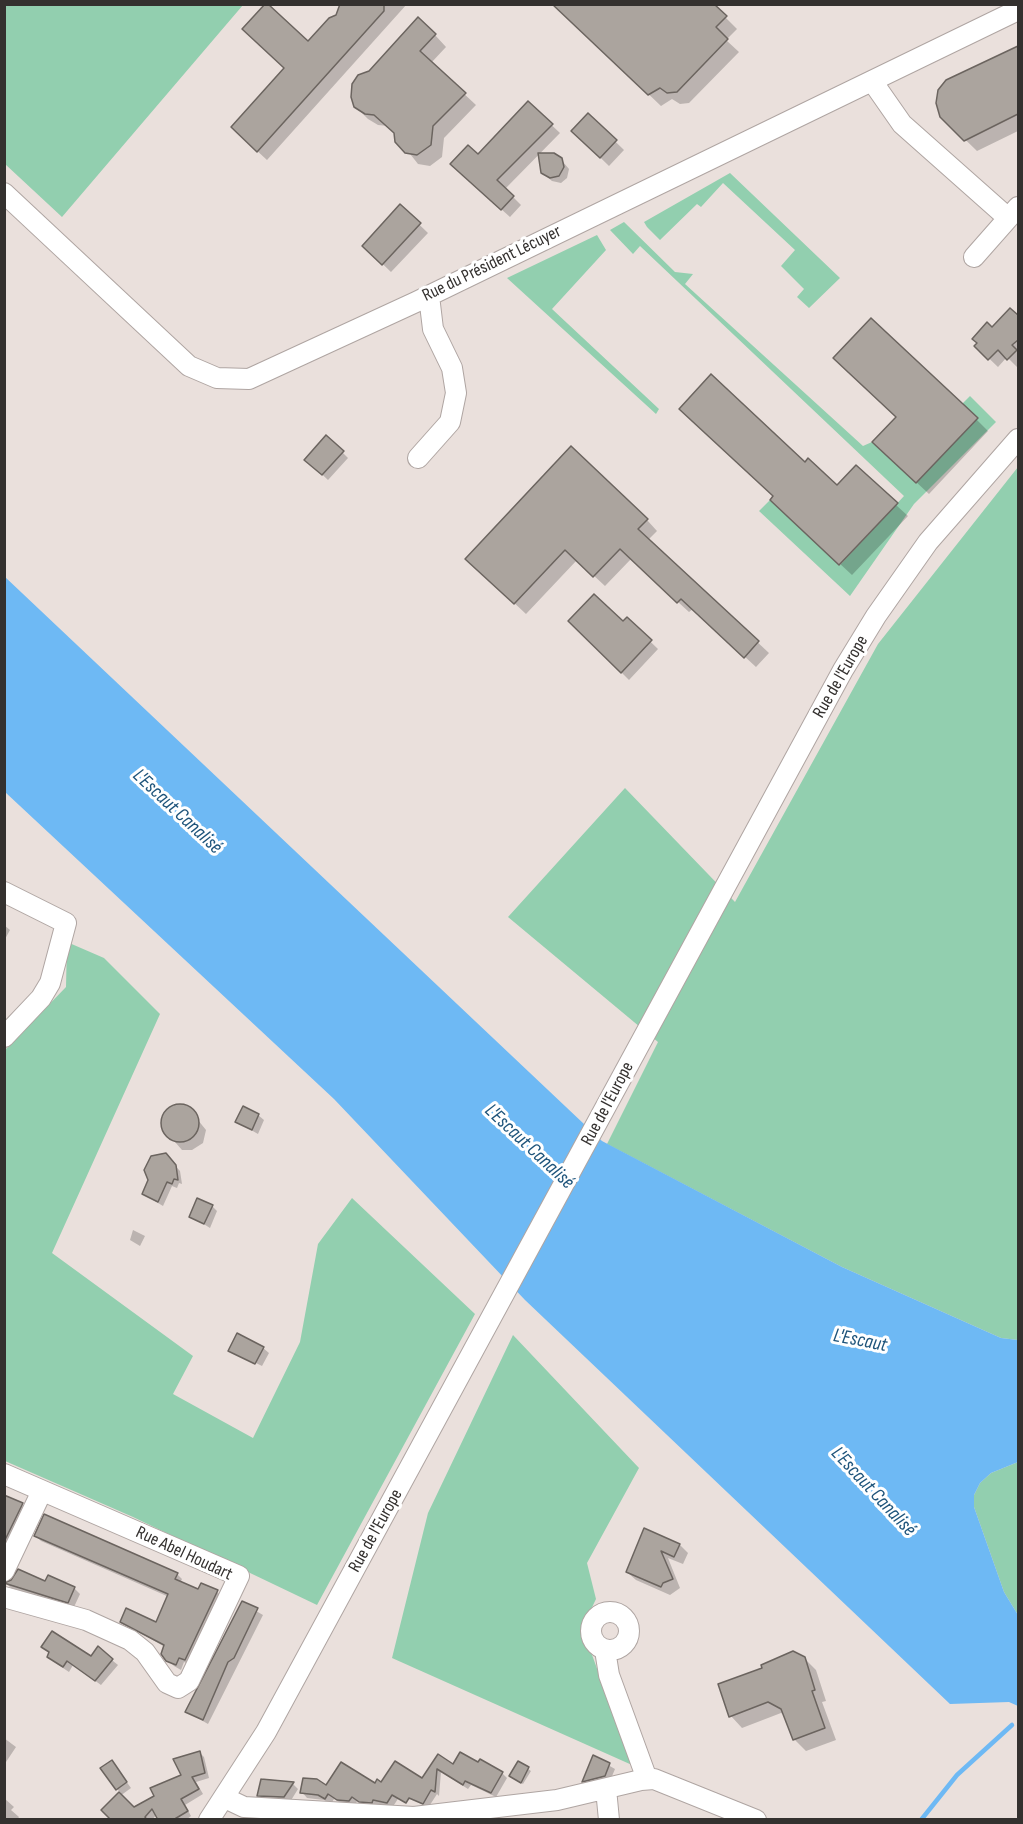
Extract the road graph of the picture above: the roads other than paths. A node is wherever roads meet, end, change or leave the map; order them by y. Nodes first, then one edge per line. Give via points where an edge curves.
1 (1018, 10) edge
2 (872, 81) junction
3 (4, 193) edge
4 (1013, 212) edge
5 (974, 257) dead end
6 (429, 296) junction
7 (1018, 440) edge
8 (418, 458) dead end
9 (4, 892) edge
10 (4, 1037) edge
11 (4, 1474) edge
12 (42, 1491) junction
13 (4, 1571) edge
14 (4, 1598) edge
15 (605, 1650) dead end
16 (647, 1779) junction
17 (606, 1789) junction
18 (225, 1798) junction
19 (327, 1816) edge
20 (209, 1820) edge
21 (609, 1820) edge
22 (756, 1820) edge

1 - 2 street, Rue du Président Lécuyer
2 - 4 street via 902,124
2 - 6 street, Rue du Président Lécuyer
3 - 6 street, Rue du Président Lécuyer via 182,361 210,377 254,377
4 - 5 street
6 - 8 street via 433,329 452,368 456,393 450,422
7 - 18 street, Rue de l'Europe via 928,542 869,628 266,1732
9 - 10 street via 66,923 50,983
11 - 12 street, Rue Abel Houdart
12 - 13 street
12 - 14 street, Rue Abel Houdart via 239,1576 189,1682 178,1688 167,1683 145,1652 130,1640 87,1620
15 - 16 street via 609,1675
16 - 17 street
16 - 22 street via 664,1781
17 - 19 street via 557,1800 423,1817
17 - 21 street
18 - 19 street via 244,1807
18 - 20 street, Rue de l'Europe

